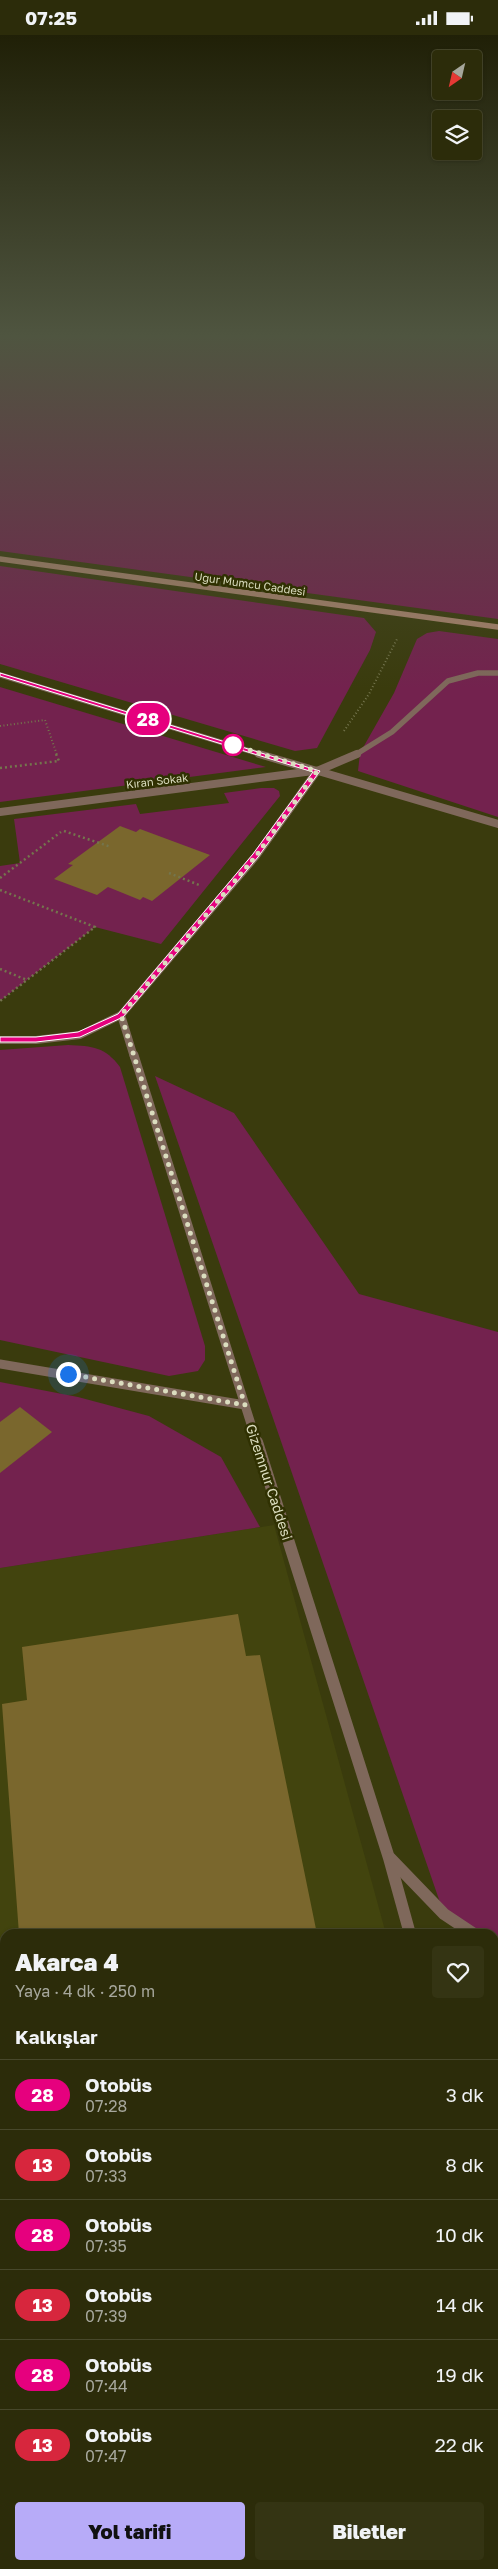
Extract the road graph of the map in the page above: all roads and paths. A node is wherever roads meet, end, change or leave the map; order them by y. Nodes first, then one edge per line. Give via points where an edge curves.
1 (0, 559) edge
2 (498, 627) edge
3 (400, 633) dead end
4 (498, 673) edge
5 (0, 675) edge
6 (0, 726) edge
7 (0, 768) edge
8 (317, 771) junction
9 (0, 812) edge
10 (69, 825) dead end
11 (498, 825) edge
12 (63, 831) junction
13 (111, 847) dead end
14 (169, 873) dead end
15 (0, 878) edge
16 (200, 885) dead end
17 (0, 890) edge
18 (0, 969) edge
19 (27, 980) junction
20 (0, 1001) edge
21 (121, 1015) junction
22 (0, 1040) edge
23 (0, 1364) edge
24 (245, 1405) junction
25 (389, 1858) junction
26 (409, 1929) edge
27 (466, 1929) edge

1 - 2 street, Uğur Mumcu Caddesi
3 - 8 path via 368,694
4 - 8 street via 480,672 452,677 393,732 360,753
5 - 8 street
6 - 7 path via 45,720 59,761
8 - 9 street, Kıran Sokak
8 - 11 street
8 - 21 street via 256,856
10 - 12 path
12 - 13 path
12 - 15 path
14 - 16 path
17 - 19 path via 95,927
18 - 19 path
19 - 20 path
21 - 22 street via 80,1035
21 - 24 street, Gizemnur Caddesi
23 - 24 street
24 - 25 street, Gizemnur Caddesi
25 - 26 street, Gizemnur Caddesi
25 - 27 street via 444,1914

